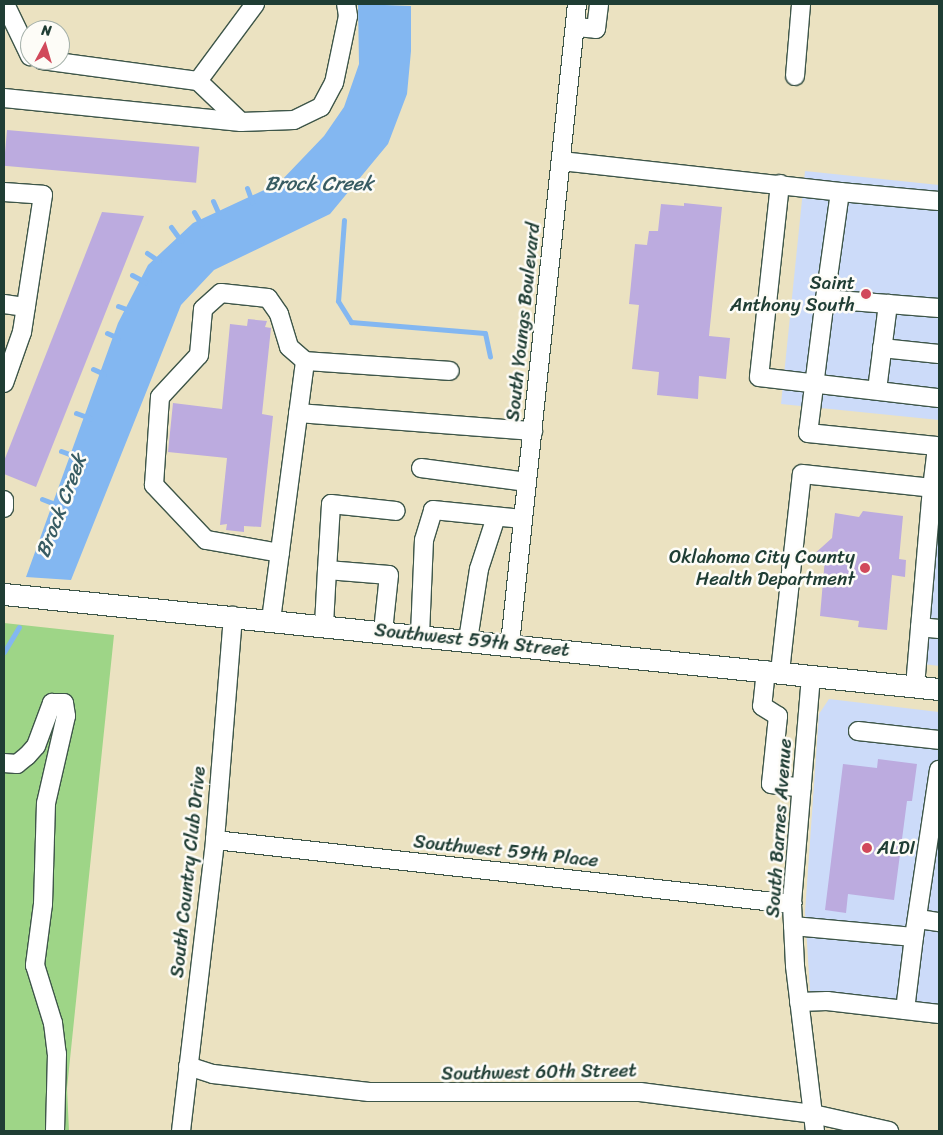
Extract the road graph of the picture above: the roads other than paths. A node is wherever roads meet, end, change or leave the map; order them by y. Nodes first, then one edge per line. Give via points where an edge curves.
1 (5, 4) edge
2 (255, 4) edge
3 (346, 4) edge
4 (577, 4) edge
5 (599, 4) edge
6 (801, 4) edge
7 (575, 27) junction
8 (20, 35) edge
9 (70, 64) edge
10 (795, 76) dead end
11 (198, 81) junction
12 (4, 98) edge
13 (242, 122) junction
14 (561, 161) junction
15 (780, 184) junction
16 (4, 192) edge
17 (840, 192) junction
18 (939, 201) edge
19 (825, 299) junction
20 (4, 304) edge
21 (888, 304) junction
22 (26, 307) junction
23 (939, 308) edge
24 (882, 348) junction
25 (939, 354) edge
26 (305, 361) junction
27 (450, 371) dead end
28 (4, 383) edge
29 (815, 384) junction
30 (877, 390) junction
31 (939, 398) edge
32 (298, 413) junction
33 (533, 431) junction
34 (938, 447) edge
35 (421, 468) dead end
36 (527, 482) junction
37 (932, 488) junction
38 (4, 500) edge
39 (4, 508) edge
40 (396, 511) dead end
41 (496, 517) junction
42 (523, 519) junction
43 (280, 553) junction
44 (327, 570) junction
45 (4, 594) edge
46 (233, 616) junction
47 (271, 620) junction
48 (324, 625) junction
49 (920, 627) junction
50 (939, 629) edge
51 (383, 631) junction
52 (420, 635) junction
53 (468, 640) junction
54 (510, 644) junction
55 (773, 671) junction
56 (812, 676) junction
57 (915, 687) junction
58 (939, 689) edge
59 (858, 731) dead end
60 (939, 740) edge
61 (36, 746) junction
62 (56, 753) junction
63 (4, 763) edge
64 (939, 770) edge
65 (802, 788) junction
66 (215, 840) junction
67 (792, 904) junction
68 (918, 919) junction
69 (939, 922) edge
70 (793, 926) junction
71 (914, 937) junction
72 (799, 1002) junction
73 (905, 1010) junction
74 (939, 1014) edge
75 (188, 1066) junction
76 (814, 1123) edge
77 (55, 1131) edge
78 (182, 1131) edge
79 (889, 1131) edge

1 - 8 street
2 - 11 street
3 - 13 street via 348,16 340,62 321,107 294,120
4 - 7 street, South Youngs Boulevard
5 - 7 street via 596,30
6 - 10 street
7 - 14 street, South Youngs Boulevard
9 - 11 street
11 - 13 street
12 - 13 street
14 - 15 street
14 - 33 street, South Youngs Boulevard
15 - 17 street
15 - 29 street via 759,377
16 - 22 street via 43,195
17 - 18 street
17 - 19 street
19 - 21 street
19 - 29 street
20 - 22 street
21 - 23 street
21 - 24 street
22 - 28 street via 22,332
24 - 25 street
24 - 30 street
26 - 27 street
26 - 32 street
26 - 43 street via 289,347 280,314 268,298 220,293 203,309 198,355 160,397 154,484 206,540
29 - 30 street
29 - 34 street via 808,433
30 - 31 street
32 - 33 street
32 - 43 street
33 - 36 street, South Youngs Boulevard
34 - 37 street
35 - 36 street
36 - 42 street, South Youngs Boulevard
37 - 49 street
37 - 55 street via 802,474
38 - 39 street
40 - 44 street via 331,504
41 - 42 street
41 - 52 street via 433,510 424,540
41 - 53 street via 478,570
42 - 54 street, South Youngs Boulevard
43 - 47 street
44 - 48 street
44 - 51 street via 389,575
45 - 46 main road, Southwest 59th Street
46 - 47 main road, Southwest 59th Street
46 - 66 street, South Country Club Drive
47 - 48 main road, Southwest 59th Street
48 - 51 main road, Southwest 59th Street
49 - 50 street
49 - 57 street
51 - 52 main road, Southwest 59th Street
52 - 53 main road, Southwest 59th Street
53 - 54 main road, Southwest 59th Street
54 - 55 main road, Southwest 59th Street
55 - 56 main road, Southwest 59th Street
55 - 65 street via 762,706 778,716 771,784
56 - 57 main road, Southwest 59th Street
56 - 65 street, South Barnes Avenue
57 - 58 main road, Southwest 59th Street
59 - 60 street
61 - 62 street via 46,743
61 - 62 street via 52,703 64,703 66,716
61 - 63 street via 17,764
62 - 77 street via 46,803 43,904 35,965 55,1039
64 - 68 street
65 - 67 street, South Barnes Avenue
66 - 67 street, Southwest 59th Place
66 - 75 street, South Country Club Drive
67 - 70 street, South Barnes Avenue
68 - 69 street
68 - 71 street
70 - 71 street
70 - 72 street, South Barnes Avenue
71 - 73 street
72 - 73 street via 827,1001
72 - 76 street, South Barnes Avenue
73 - 74 street
75 - 76 street, Southwest 60th Street via 213,1074 369,1092 640,1092
75 - 78 street, South Country Club Drive
76 - 79 street, Southwest 60th Street

